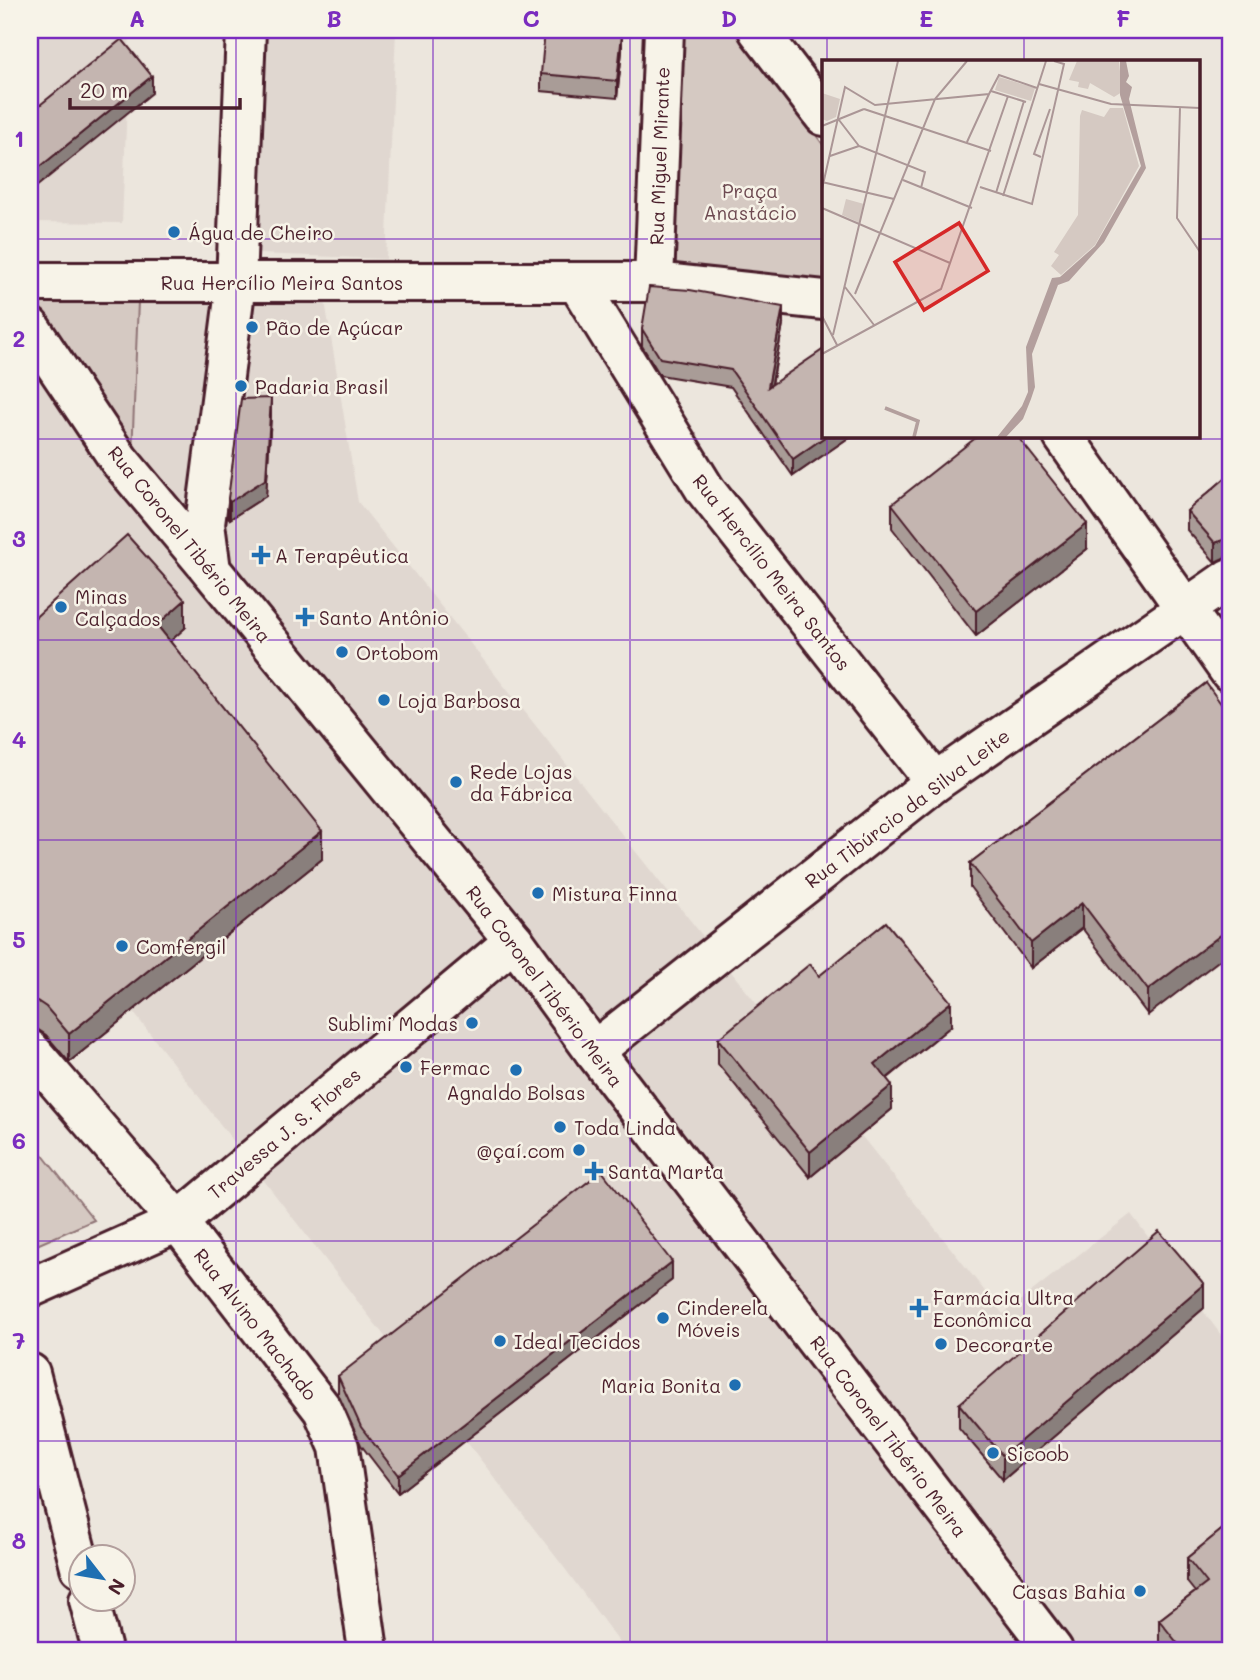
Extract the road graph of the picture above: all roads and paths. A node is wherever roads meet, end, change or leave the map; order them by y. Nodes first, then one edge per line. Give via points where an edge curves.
1 (246, 30) edge
2 (664, 30) edge
3 (758, 30) edge
4 (822, 113) edge
5 (30, 282) edge
6 (577, 282) junction
7 (654, 282) junction
8 (236, 283) junction
9 (822, 300) edge
10 (30, 327) edge
11 (1064, 438) edge
12 (211, 570) junction
13 (1230, 578) edge
14 (1187, 610) junction
15 (1230, 672) edge
16 (935, 782) junction
17 (514, 941) junction
18 (30, 1050) edge
19 (594, 1051) junction
20 (177, 1222) junction
21 (30, 1288) edge
22 (30, 1373) edge
23 (74, 1544) edge
24 (93, 1614) edge
25 (102, 1650) edge
26 (368, 1650) edge
27 (1053, 1650) edge

1 - 8 street
2 - 7 street, Rua Miguel Mirante
3 - 4 street
5 - 8 street, Rua Hercílio Meira Santos
6 - 7 street, Rua Hercílio Meira Santos
6 - 8 street, Rua Hercílio Meira Santos
6 - 16 street, Rua Hercílio Meira Santos via 706,491
7 - 9 street, Rua Hercílio Meira Santos
8 - 12 street via 205,524
10 - 12 street, Rua Coronel Tibério Meira via 119,460
11 - 14 street
12 - 17 street, Rua Coronel Tibério Meira
13 - 14 street, Rua Tibúrcio da Silva Leite
14 - 15 street
14 - 16 street, Rua Tibúrcio da Silva Leite
16 - 19 street, Rua Tibúrcio da Silva Leite
17 - 19 street, Rua Coronel Tibério Meira
17 - 20 street, Travessa J. S. Flores
18 - 20 street, Rua Alvino Machado
19 - 27 street, Rua Coronel Tibério Meira
20 - 21 street, Travessa J. S. Flores
20 - 26 street, Rua Alvino Machado via 323,1410 339,1447
22 - 23 street
24 - 25 street

